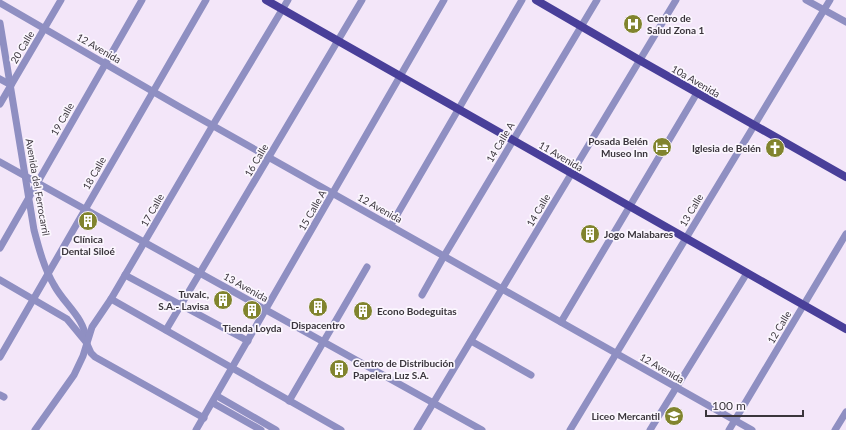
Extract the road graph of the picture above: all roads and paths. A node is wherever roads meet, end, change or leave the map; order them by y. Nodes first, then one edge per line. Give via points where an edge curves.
1 (61, 0) edge
2 (142, 0) edge
3 (206, 0) edge
4 (266, 0) edge
5 (288, 0) edge
6 (362, 0) edge
7 (444, 0) edge
8 (522, 0) edge
9 (536, 0) edge
10 (597, 0) edge
11 (676, 0) edge
12 (806, 0) edge
13 (830, 0) edge
14 (0, 3) edge
15 (283, 9) junction
16 (824, 10) junction
17 (846, 22) edge
18 (0, 23) edge
19 (582, 26) junction
20 (45, 29) junction
21 (338, 41) junction
22 (641, 61) junction
23 (105, 63) junction
24 (400, 76) junction
25 (0, 78) edge
26 (11, 85) junction
27 (152, 91) junction
28 (697, 93) junction
29 (0, 104) edge
30 (459, 109) junction
31 (213, 125) junction
32 (754, 125) junction
33 (513, 140) junction
34 (269, 157) junction
35 (0, 162) edge
36 (571, 173) junction
37 (26, 176) junction
38 (846, 177) edge
39 (37, 182) junction
40 (334, 193) junction
41 (29, 197) junction
42 (629, 206) junction
43 (85, 209) junction
44 (390, 225) junction
45 (846, 234) edge
46 (686, 238) junction
47 (144, 242) junction
48 (0, 248) edge
49 (444, 256) junction
50 (367, 267) dead end
51 (200, 273) junction
52 (747, 273) junction
53 (48, 274) junction
54 (125, 275) junction
55 (0, 280) edge
56 (502, 289) junction
57 (422, 295) dead end
58 (33, 299) junction
59 (111, 299) junction
60 (182, 305) junction
61 (804, 305) junction
62 (266, 310) junction
63 (561, 322) junction
64 (846, 329) edge
65 (166, 330) junction
66 (248, 341) junction
67 (471, 341) junction
68 (323, 342) junction
69 (87, 343) junction
70 (617, 354) junction
71 (0, 357) edge
72 (232, 368) junction
73 (531, 375) dead end
74 (676, 387) junction
75 (217, 396) junction
76 (289, 401) junction
77 (213, 403) junction
78 (433, 403) junction
79 (846, 412) edge
80 (204, 418) junction
81 (734, 420) junction
82 (35, 430) edge
83 (196, 430) edge
84 (261, 430) edge
85 (276, 430) edge
86 (342, 430) edge
87 (417, 430) edge
88 (482, 430) edge
89 (570, 430) edge
90 (650, 430) edge
91 (728, 430) edge
92 (752, 430) edge
93 (835, 430) edge

1 - 20 street, 20 Calle
2 - 23 street, 19 Calle
3 - 27 street, 18 Calle
4 - 15 main road, 11 Avenida
5 - 15 street, 17 Calle
6 - 21 street, 16 Calle
7 - 24 street, 15 Calle A
8 - 30 street
9 - 19 main road, 10a Avenida
10 - 19 street, 14 Calle A
11 - 22 street, 14 Calle
12 - 16 street
13 - 16 street, 13 Calle
14 - 20 street, 12 Avenida
15 - 21 main road, 11 Avenida
15 - 31 street, 17 Calle
16 - 17 street
16 - 32 street, 13 Calle
18 - 26 street, Avenida del Ferrocarril
19 - 22 main road, 10a Avenida
19 - 33 street, 14 Calle A
20 - 23 street, 12 Avenida
20 - 26 street, 20 Calle
21 - 24 main road, 11 Avenida
21 - 34 street, 16 Calle
22 - 28 main road, 10a Avenida
22 - 36 street, 14 Calle
23 - 27 street, 12 Avenida
23 - 39 street, 19 Calle
24 - 30 main road, 11 Avenida
24 - 40 street, 15 Calle A
25 - 26 street
26 - 29 street, 20 Calle
26 - 37 street, Avenida del Ferrocarril
27 - 31 street, 12 Avenida
27 - 43 street, 18 Calle
28 - 32 main road, 10a Avenida
28 - 42 street
30 - 33 main road, 11 Avenida
30 - 44 street
31 - 34 street, 12 Avenida
31 - 47 street, 17 Calle
32 - 38 main road, 10a Avenida
32 - 46 street, 13 Calle
33 - 36 main road, 11 Avenida
33 - 49 street, 14 Calle A
34 - 40 street, 12 Avenida
34 - 51 street, 16 Calle
35 - 37 street, 13 Avenida
36 - 42 main road, 11 Avenida
36 - 56 street, 14 Calle
37 - 39 street, 13 Avenida
37 - 41 street, Avenida del Ferrocarril
39 - 41 street, 19 Calle
39 - 43 street, 13 Avenida
40 - 44 street, 12 Avenida
40 - 62 street, 15 Calle A
41 - 48 street, 19 Calle
41 - 53 street, Avenida del Ferrocarril via 39,251
42 - 46 main road, 11 Avenida
42 - 63 street
43 - 47 street, 13 Avenida
43 - 53 street, 18 Calle
44 - 49 street, 12 Avenida
45 - 61 street, 12 Calle
46 - 52 main road, 11 Avenida
46 - 70 street, 13 Calle
47 - 51 street, 13 Avenida
47 - 54 street, 17 Calle
49 - 56 street, 12 Avenida
49 - 57 street, 14 Calle A
50 - 68 street
51 - 60 street, 16 Calle
51 - 62 street, 13 Avenida
52 - 61 main road, 11 Avenida
52 - 74 street
53 - 58 street, 18 Calle
53 - 69 street, Avenida del Ferrocarril via 82,324
54 - 59 street, 17 Calle
54 - 60 street
55 - 58 street
56 - 63 street, 12 Avenida
56 - 67 street, 14 Calle
58 - 69 street via 67,319
58 - 71 street, 18 Calle
59 - 65 street
59 - 69 street, 17 Calle via 92,327
60 - 65 street, 16 Calle
60 - 66 street
61 - 64 main road, 11 Avenida
61 - 81 street, 12 Calle
62 - 66 street, 15 Calle A
62 - 68 street, 13 Avenida
63 - 70 street, 12 Avenida
65 - 72 street
66 - 72 street, 15 Calle A
67 - 73 street
67 - 78 street, 14 Calle
68 - 76 street
68 - 78 street, 13 Avenida
69 - 80 street via 95,356
69 - 82 street, 17 Calle via 74,375
70 - 74 street, 12 Avenida
70 - 89 street, 13 Calle
72 - 75 street, 15 Calle A
72 - 76 street
74 - 81 street, 12 Avenida
74 - 90 street
75 - 77 street, 15 Calle A
75 - 85 street
76 - 86 street
77 - 80 street, 15 Calle A
77 - 84 street
78 - 87 street, 14 Calle
78 - 88 street, 13 Avenida
79 - 93 street
80 - 83 street, 15 Calle A
81 - 91 street, 12 Calle
81 - 92 street, 12 Avenida

